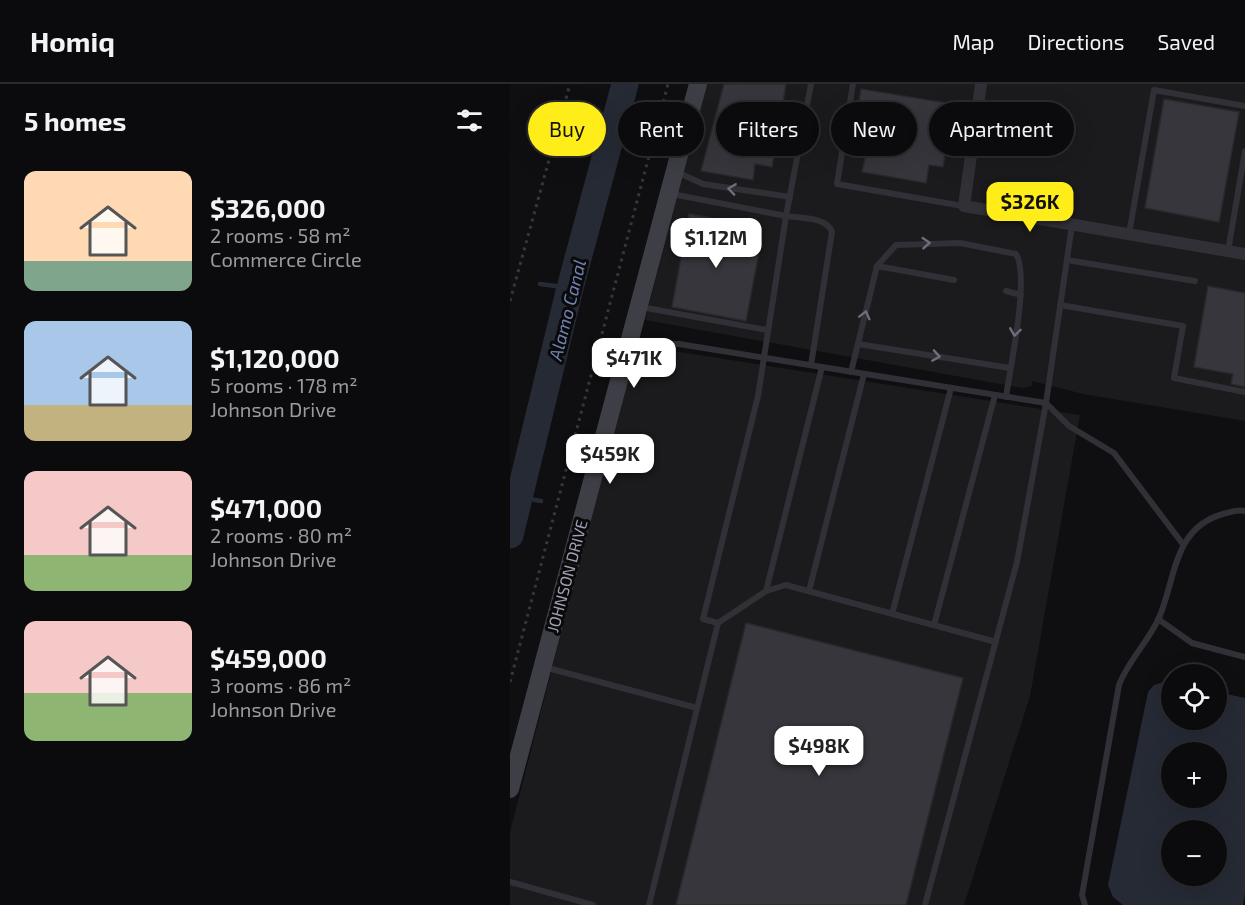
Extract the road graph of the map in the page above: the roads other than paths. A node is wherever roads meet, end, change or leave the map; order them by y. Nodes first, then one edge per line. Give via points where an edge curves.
1 (698, 84) edge
2 (811, 84) edge
3 (853, 84) edge
4 (981, 84) edge
5 (1245, 106) edge
6 (1245, 151) edge
7 (674, 170) junction
8 (668, 194) junction
9 (790, 197) junction
10 (964, 206) junction
11 (786, 216) junction
12 (1072, 225) junction
13 (1129, 234) junction
14 (1228, 251) junction
15 (1245, 254) edge
16 (1067, 260) junction
17 (878, 266) junction
18 (954, 280) dead end
19 (1195, 281) dead end
20 (1006, 291) dead end
21 (1021, 295) junction
22 (1060, 305) junction
23 (637, 306) junction
24 (767, 330) junction
25 (627, 342) junction
26 (858, 344) junction
27 (762, 357) junction
28 (811, 365) junction
29 (822, 367) junction
30 (1010, 368) junction
31 (851, 372) junction
32 (864, 374) junction
33 (951, 388) junction
34 (1245, 392) edge
35 (995, 395) junction
36 (1006, 397) junction
37 (1046, 404) junction
38 (1245, 511) edge
39 (1182, 543) junction
40 (766, 591) junction
41 (809, 591) junction
42 (892, 614) junction
43 (1158, 619) junction
44 (718, 623) junction
45 (934, 625) junction
46 (996, 642) junction
47 (1245, 657) edge
48 (542, 666) junction
49 (697, 708) junction
50 (510, 789) edge
51 (510, 882) edge
52 (593, 905) edge
53 (649, 905) edge
54 (925, 905) edge
55 (1085, 905) edge

1 - 7 street, JOHNSON DRIVE
2 - 9 lane
3 - 10 lane via 837,184
4 - 10 street
5 - 13 lane via 1154,90
6 - 14 lane
7 - 8 street, JOHNSON DRIVE
9 -> 7 lane via 703,184
8 - 11 lane
8 - 23 street, JOHNSON DRIVE
9 - 11 lane
10 - 12 street
11 - 24 lane
11 - 28 lane via 824,222 832,232
12 - 13 street
12 - 16 lane
13 - 14 street
14 - 15 street
16 - 19 lane
16 - 22 lane
17 - 18 lane
17 -> 21 lane via 896,245 960,243 1016,254 1020,260
26 -> 17 lane
20 - 21 lane
21 -> 30 lane
22 - 34 lane via 1183,326 1174,378
22 - 37 lane
23 - 24 lane
23 - 25 street, JOHNSON DRIVE
24 - 27 lane
25 - 27 lane via 679,344
25 - 48 street, JOHNSON DRIVE
26 -> 30 lane
26 - 31 lane
27 - 28 lane
27 - 44 lane via 758,396 704,619
28 - 29 lane
29 - 31 lane
29 - 40 lane
30 - 36 lane
31 - 32 lane
32 - 33 lane
32 - 41 lane
33 - 35 lane
33 - 42 lane
35 - 36 lane
35 - 45 lane
36 - 37 lane
37 - 39 lane via 1069,426 1114,453
37 - 46 lane via 1017,562
38 - 39 lane via 1207,519
39 - 43 lane
40 - 41 lane via 786,585
40 - 44 lane
41 - 42 lane
42 - 45 lane
43 - 47 lane via 1192,643
43 - 55 lane via 1119,685 1082,896
44 - 49 lane
45 - 46 lane
46 - 54 lane
48 - 49 lane
48 - 50 street, JOHNSON DRIVE
49 - 53 lane
51 - 52 lane

